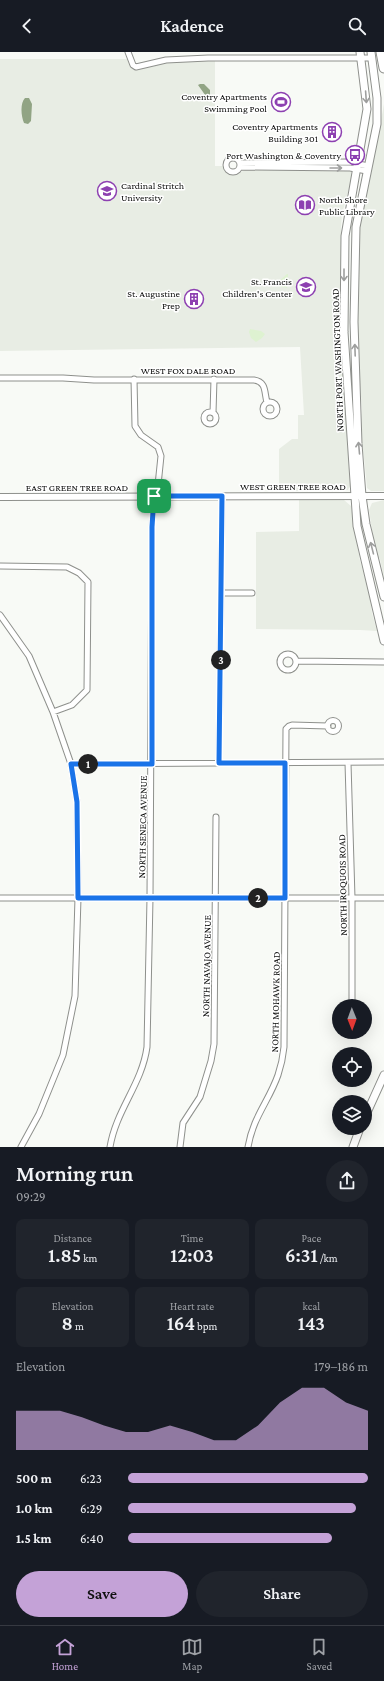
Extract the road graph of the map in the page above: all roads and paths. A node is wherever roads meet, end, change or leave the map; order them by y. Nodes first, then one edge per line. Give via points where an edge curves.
1 (128, 52) edge
2 (304, 52) edge
3 (381, 52) edge
4 (361, 55) edge
5 (372, 55) edge
6 (304, 58) junction
7 (384, 68) edge
8 (240, 165) dead end
9 (358, 167) junction
10 (368, 168) junction
11 (0, 378) edge
12 (214, 379) junction
13 (134, 380) junction
14 (267, 402) dead end
15 (212, 413) dead end
16 (354, 495) junction
17 (154, 496) junction
18 (222, 496) junction
19 (362, 496) junction
20 (384, 496) edge
21 (0, 497) edge
22 (366, 524) junction
23 (357, 526) junction
24 (0, 566) edge
25 (222, 593) junction
26 (252, 593) dead end
27 (384, 597) edge
28 (0, 615) edge
29 (382, 627) edge
30 (384, 641) edge
31 (296, 661) dead end
32 (384, 662) edge
33 (53, 712) junction
34 (328, 726) dead end
35 (219, 763) junction
36 (285, 763) junction
37 (348, 763) junction
38 (384, 763) edge
39 (71, 764) junction
40 (152, 764) junction
41 (216, 817) dead end
42 (0, 898) edge
43 (78, 898) junction
44 (150, 898) junction
45 (215, 898) junction
46 (285, 898) junction
47 (352, 898) junction
48 (384, 898) edge
49 (352, 999) edge
50 (384, 1075) edge
51 (372, 1102) edge
52 (357, 1135) edge
53 (21, 1147) edge
54 (110, 1147) edge
55 (180, 1147) edge
56 (248, 1147) edge
57 (353, 1147) edge

1 - 6 street via 134,67 179,60
2 - 6 street
3 - 7 highway
4 - 5 street
4 - 6 street
4 -> 9 main road, NORTH PORT WASHINGTON ROAD via 367,109
5 - 10 main road, NORTH PORT WASHINGTON ROAD via 377,116
8 - 9 street via 350,162
9 - 10 street
9 -> 16 main road, NORTH PORT WASHINGTON ROAD via 344,242 344,332
19 -> 10 main road, NORTH PORT WASHINGTON ROAD via 354,332 354,242
11 - 13 street, WEST FOX DALE ROAD
12 - 13 street, WEST FOX DALE ROAD
12 - 14 street, WEST FOX DALE ROAD via 259,381 264,388
12 - 15 street
13 - 17 street, NORTH SENECA AVENUE via 135,426 140,434 158,447 161,456 158,485
16 - 18 street, WEST GREEN TREE ROAD
16 - 19 street, WEST GREEN TREE ROAD
16 - 23 main road, NORTH PORT WASHINGTON ROAD
17 - 18 street, WEST GREEN TREE ROAD
17 - 21 street, EAST GREEN TREE ROAD
17 - 40 street, NORTH SENECA AVENUE
18 - 25 street
19 - 20 street, WEST GREEN TREE ROAD
19 - 22 main road, NORTH PORT WASHINGTON ROAD
22 - 23 main road
27 -> 22 main road, NORTH PORT WASHINGTON ROAD
23 - 29 main road, NORTH PORT WASHINGTON ROAD
24 - 33 street via 67,567 79,573 88,582 87,690 72,705
25 - 26 street
25 - 35 street
28 - 33 street via 29,656
29 - 30 main road, NORTH PORT WASHINGTON ROAD
31 - 32 street
33 - 39 street
34 - 36 street, NORTH MOHAWK ROAD via 287,727
35 - 36 street
35 - 40 street
36 - 37 street
36 - 46 street, NORTH MOHAWK ROAD
37 - 38 street
37 - 47 street, NORTH IROQUOIS ROAD
39 - 40 street
39 - 43 street via 77,802
40 - 44 street, NORTH SENECA AVENUE
41 - 45 street, NORTH NAVAJO AVENUE
42 - 43 street
43 - 44 street
43 - 53 street via 75,996 63,1055 39,1114
44 - 45 street
44 - 54 street, NORTH SENECA AVENUE via 145,1062 119,1115 112,1132
45 - 46 street
45 - 55 street, NORTH NAVAJO AVENUE via 214,1044 200,1097 183,1124
46 - 47 street
46 - 56 street, NORTH MOHAWK ROAD via 284,1047 277,1076 256,1118
47 - 48 street
47 - 49 street, NORTH IROQUOIS ROAD
50 - 51 main road
52 - 57 main road

